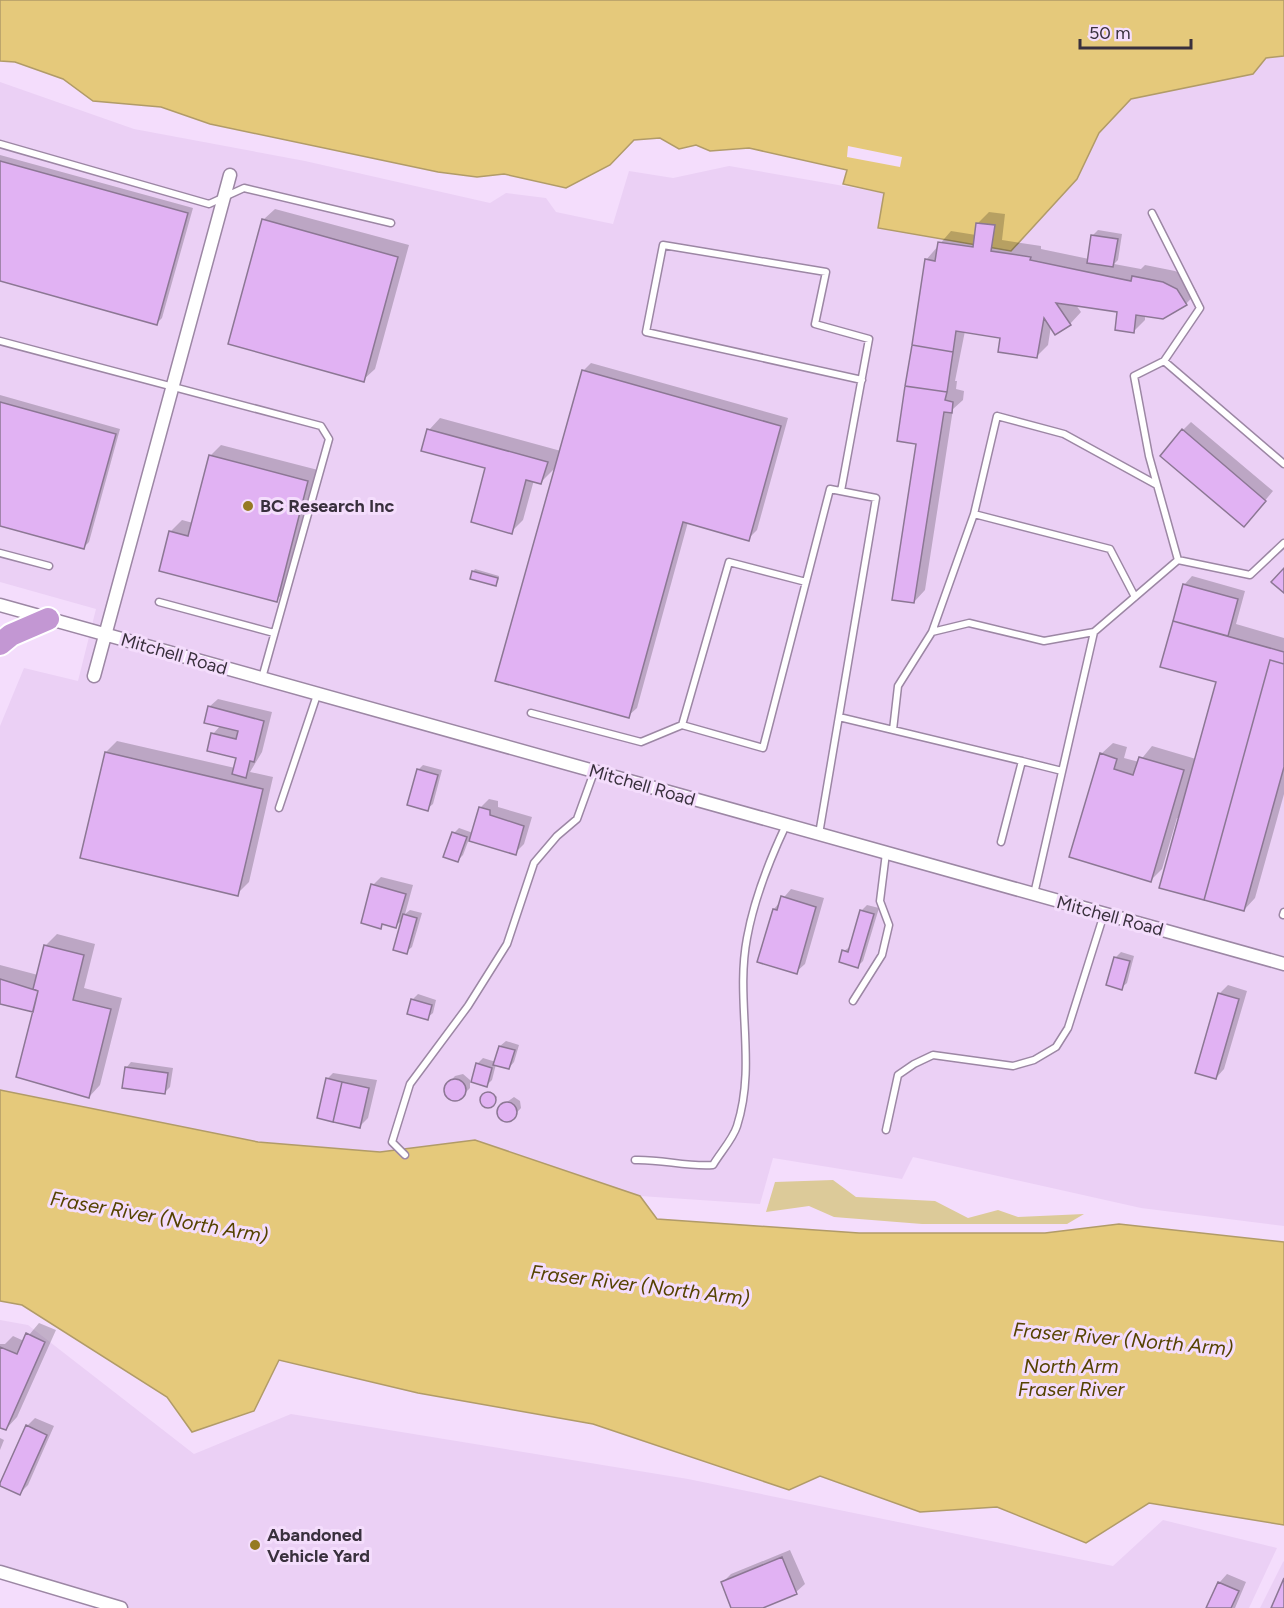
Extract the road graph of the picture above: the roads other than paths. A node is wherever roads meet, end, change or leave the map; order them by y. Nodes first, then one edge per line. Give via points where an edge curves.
1 (0, 144) edge
2 (230, 176) dead end
3 (224, 196) junction
4 (1152, 213) dead end
5 (390, 223) dead end
6 (0, 341) edge
7 (1164, 361) junction
8 (862, 380) junction
9 (172, 388) junction
10 (1284, 464) edge
11 (1157, 485) junction
12 (841, 491) junction
13 (974, 514) junction
14 (1284, 543) edge
15 (0, 553) edge
16 (1178, 560) junction
17 (49, 566) dead end
18 (806, 582) junction
19 (1135, 597) junction
20 (159, 602) dead end
21 (0, 605) edge
22 (48, 619) junction
23 (932, 632) junction
24 (274, 633) junction
25 (1094, 633) junction
26 (106, 634) junction
27 (0, 644) edge
28 (94, 676) dead end
29 (262, 679) junction
30 (317, 695) junction
31 (531, 713) dead end
32 (839, 717) junction
33 (682, 725) junction
34 (893, 730) junction
35 (1022, 761) junction
36 (1062, 771) junction
37 (594, 772) junction
38 (279, 808) dead end
39 (786, 825) junction
40 (819, 834) junction
41 (1001, 842) dead end
42 (886, 854) junction
43 (1034, 895) junction
44 (1104, 914) junction
45 (1284, 964) edge
46 (853, 1001) dead end
47 (886, 1130) dead end
48 (405, 1155) dead end
49 (635, 1160) dead end
50 (0, 1572) edge
51 (121, 1608) edge

1 - 3 lane via 209,204
2 - 3 street
3 - 5 lane via 244,188 264,191
3 - 9 street
4 - 7 lane via 1200,308
6 - 9 lane
7 - 10 lane
7 - 11 lane via 1134,376
8 - 8 lane via 869,339 815,324 826,272 663,245 646,332
8 - 12 lane
9 - 24 lane via 321,426 329,439
9 - 26 street
11 - 13 lane via 1064,434 996,416
11 - 16 lane
12 - 18 lane via 830,489
12 - 32 lane via 876,498
13 - 19 lane via 1110,549
13 - 23 lane
14 - 16 lane via 1250,575
15 - 17 lane
16 - 19 lane
18 - 33 lane via 729,562
18 - 33 lane via 764,748
19 - 25 lane
20 - 24 lane
21 - 22 street, Mitchell Road
22 - 26 street, Mitchell Road
22 - 27 highway via 10,635
23 - 25 lane via 969,623 1044,641
23 - 34 lane via 898,686
24 - 29 lane
25 - 36 lane
26 - 28 street
26 - 29 street, Mitchell Road
29 - 30 street, Mitchell Road
30 - 37 street, Mitchell Road
30 - 38 lane
31 - 33 lane via 641,742
32 - 34 lane
32 - 40 lane
34 - 35 lane
35 - 36 lane
35 - 41 lane
36 - 43 lane
37 - 39 street, Mitchell Road
37 - 48 lane via 577,819 534,863 507,944 468,1006 410,1084 393,1142
39 - 40 street, Mitchell Road
39 - 49 lane via 760,890 747,938 742,984 748,1069 737,1128 713,1165
40 - 42 street, Mitchell Road
42 - 43 street, Mitchell Road
42 - 46 lane via 880,901 889,925 887,935 882,955
43 - 44 street, Mitchell Road
44 - 45 street, Mitchell Road
44 - 47 lane via 1068,1028 1056,1047 1013,1066 933,1055 914,1064 898,1075
50 - 51 street

